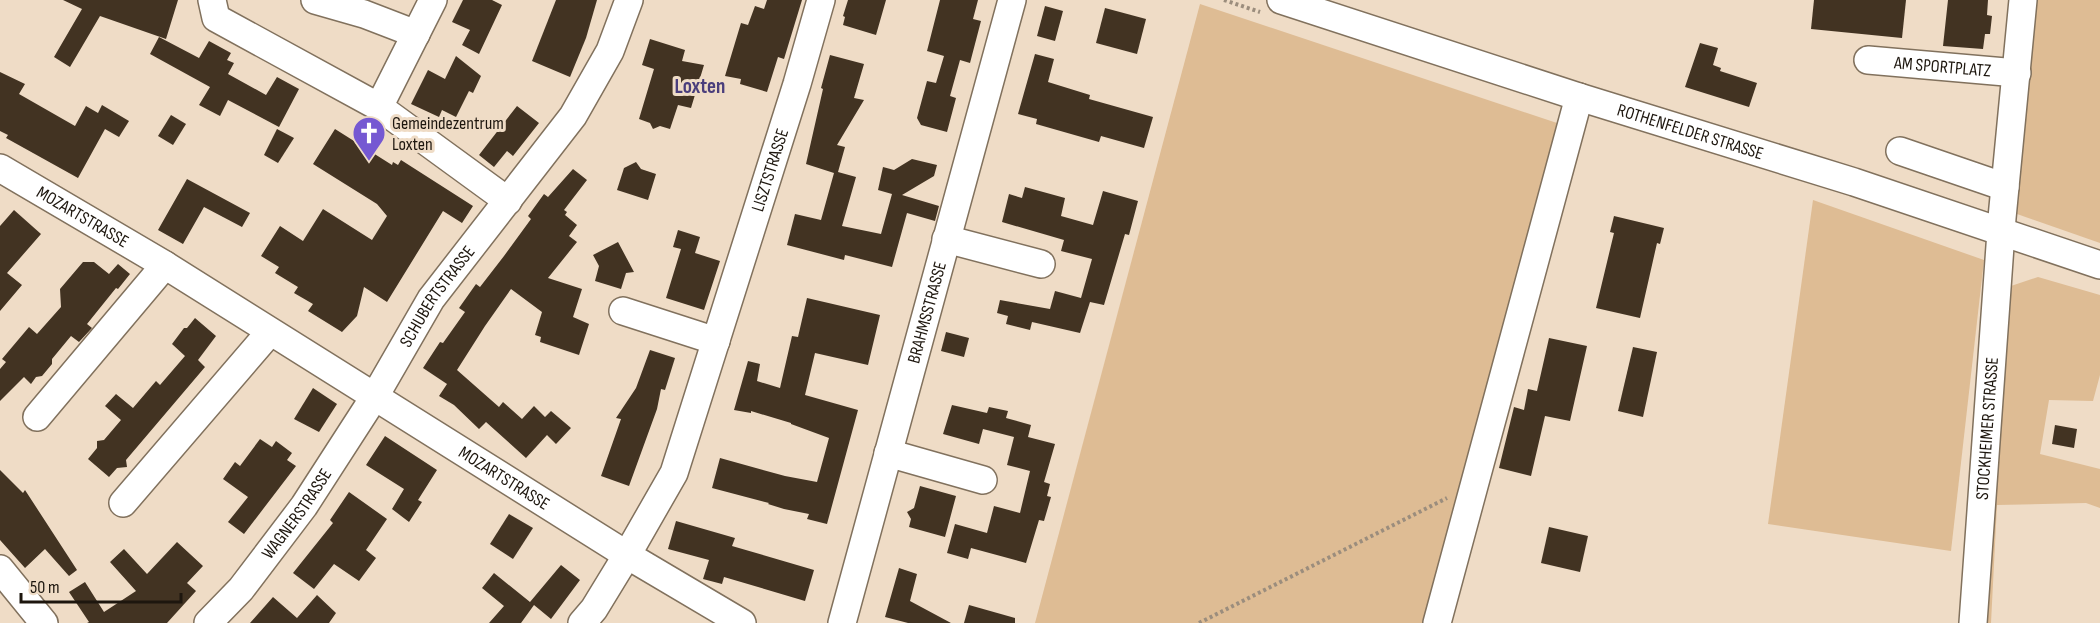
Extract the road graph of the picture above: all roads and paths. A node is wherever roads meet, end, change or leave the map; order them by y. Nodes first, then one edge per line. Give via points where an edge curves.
1 (212, 0) edge
2 (315, 0) edge
3 (433, 0) edge
4 (629, 0) edge
5 (821, 0) edge
6 (1012, 0) edge
7 (1281, 0) edge
8 (2023, 0) edge
9 (416, 33) junction
10 (1868, 60) dead end
11 (2017, 73) junction
12 (1579, 97) junction
13 (380, 107) junction
14 (1900, 151) dead end
15 (0, 168) edge
16 (2005, 187) junction
17 (508, 201) junction
18 (2001, 233) junction
19 (946, 239) junction
20 (1041, 264) dead end
21 (2100, 265) edge
22 (165, 266) junction
23 (623, 311) dead end
24 (270, 332) junction
25 (716, 340) junction
26 (375, 396) junction
27 (37, 417) dead end
28 (888, 453) junction
29 (983, 480) dead end
30 (1472, 494) junction
31 (123, 503) dead end
32 (627, 555) junction
33 (0, 569) edge
34 (44, 623) edge
35 (208, 623) edge
36 (582, 623) edge
37 (742, 623) edge
38 (842, 623) edge
39 (1199, 623) edge
40 (1437, 623) edge
41 (1973, 623) edge

1 - 13 street via 216,18
2 - 9 street
3 - 9 street
4 - 17 street, SCHUBERTSTRASSE via 610,51 573,116
5 - 25 street, LISZTSTRASSE
6 - 19 street, BRAHMSSTRASSE
7 - 12 street, ROTHENFELDER STRASSE
8 - 11 street, AM SPORTPLATZ
9 - 13 street
10 - 11 street, AM SPORTPLATZ
11 - 16 street, AM SPORTPLATZ
12 - 18 street, ROTHENFELDER STRASSE via 1854,182
12 - 30 street
13 - 17 street
14 - 16 street
15 - 22 street, MOZARTSTRASSE
16 - 18 street, AM SPORTPLATZ
17 - 26 street, SCHUBERTSTRASSE via 431,299
18 - 21 street, ROTHENFELDER STRASSE
18 - 41 street, STOCKHEIMER STRASSE
19 - 20 street
19 - 28 street, BRAHMSSTRASSE
22 - 24 street, MOZARTSTRASSE
22 - 27 street
23 - 25 street
24 - 26 street, MOZARTSTRASSE
24 - 31 street
25 - 32 street, LISZTSTRASSE via 674,473
26 - 32 street, MOZARTSTRASSE
26 - 35 street, WAGNERSTRASSE via 304,506 241,589
28 - 29 street
28 - 38 street, BRAHMSSTRASSE
30 - 39 path via 1459,492
30 - 40 street
32 - 36 street, LISZTSTRASSE
32 - 37 street, MOZARTSTRASSE
33 - 34 street

